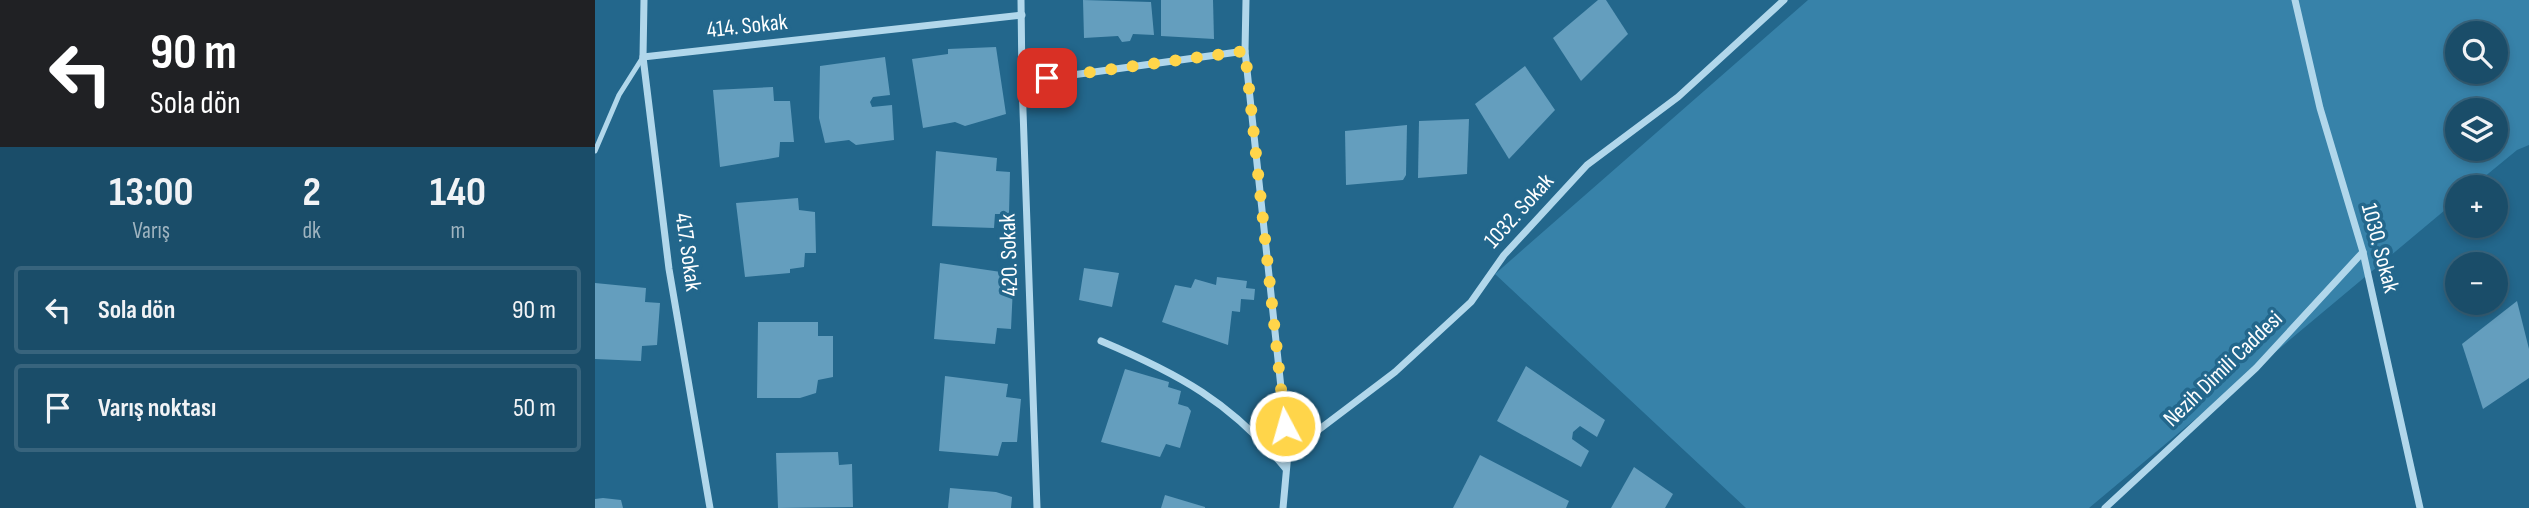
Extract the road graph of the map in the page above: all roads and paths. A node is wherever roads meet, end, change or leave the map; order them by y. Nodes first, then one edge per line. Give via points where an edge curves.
1 (644, 0) edge
2 (1021, 0) edge
3 (1246, 0) edge
4 (1784, 0) edge
5 (2295, 0) edge
6 (1022, 15) junction
7 (1245, 51) junction
8 (643, 57) junction
9 (1022, 82) junction
10 (595, 151) edge
11 (2363, 252) junction
12 (1101, 341) dead end
13 (1288, 453) junction
14 (1286, 469) junction
15 (709, 508) edge
16 (1037, 508) edge
17 (1283, 508) edge
18 (2105, 508) edge
19 (2420, 508) edge

1 - 8 street, 417. Sokak
2 - 6 street, 420. Sokak
3 - 7 street
4 - 13 street, 1032. Sokak via 1678,97 1587,165 1504,255 1471,302 1404,363
5 - 11 street, 1030. Sokak via 2320,108
6 - 8 street, 414. Sokak
6 - 9 street, 420. Sokak
7 - 9 street
7 - 13 street
8 - 10 lane via 619,95
8 - 15 street, 417. Sokak via 670,269
9 - 16 street, 420. Sokak
11 - 18 street, Nezih Dimili Caddesi via 2256,368
11 - 19 street, 1030. Sokak
12 - 14 street via 1194,386 1247,425
13 - 14 street
14 - 17 street

